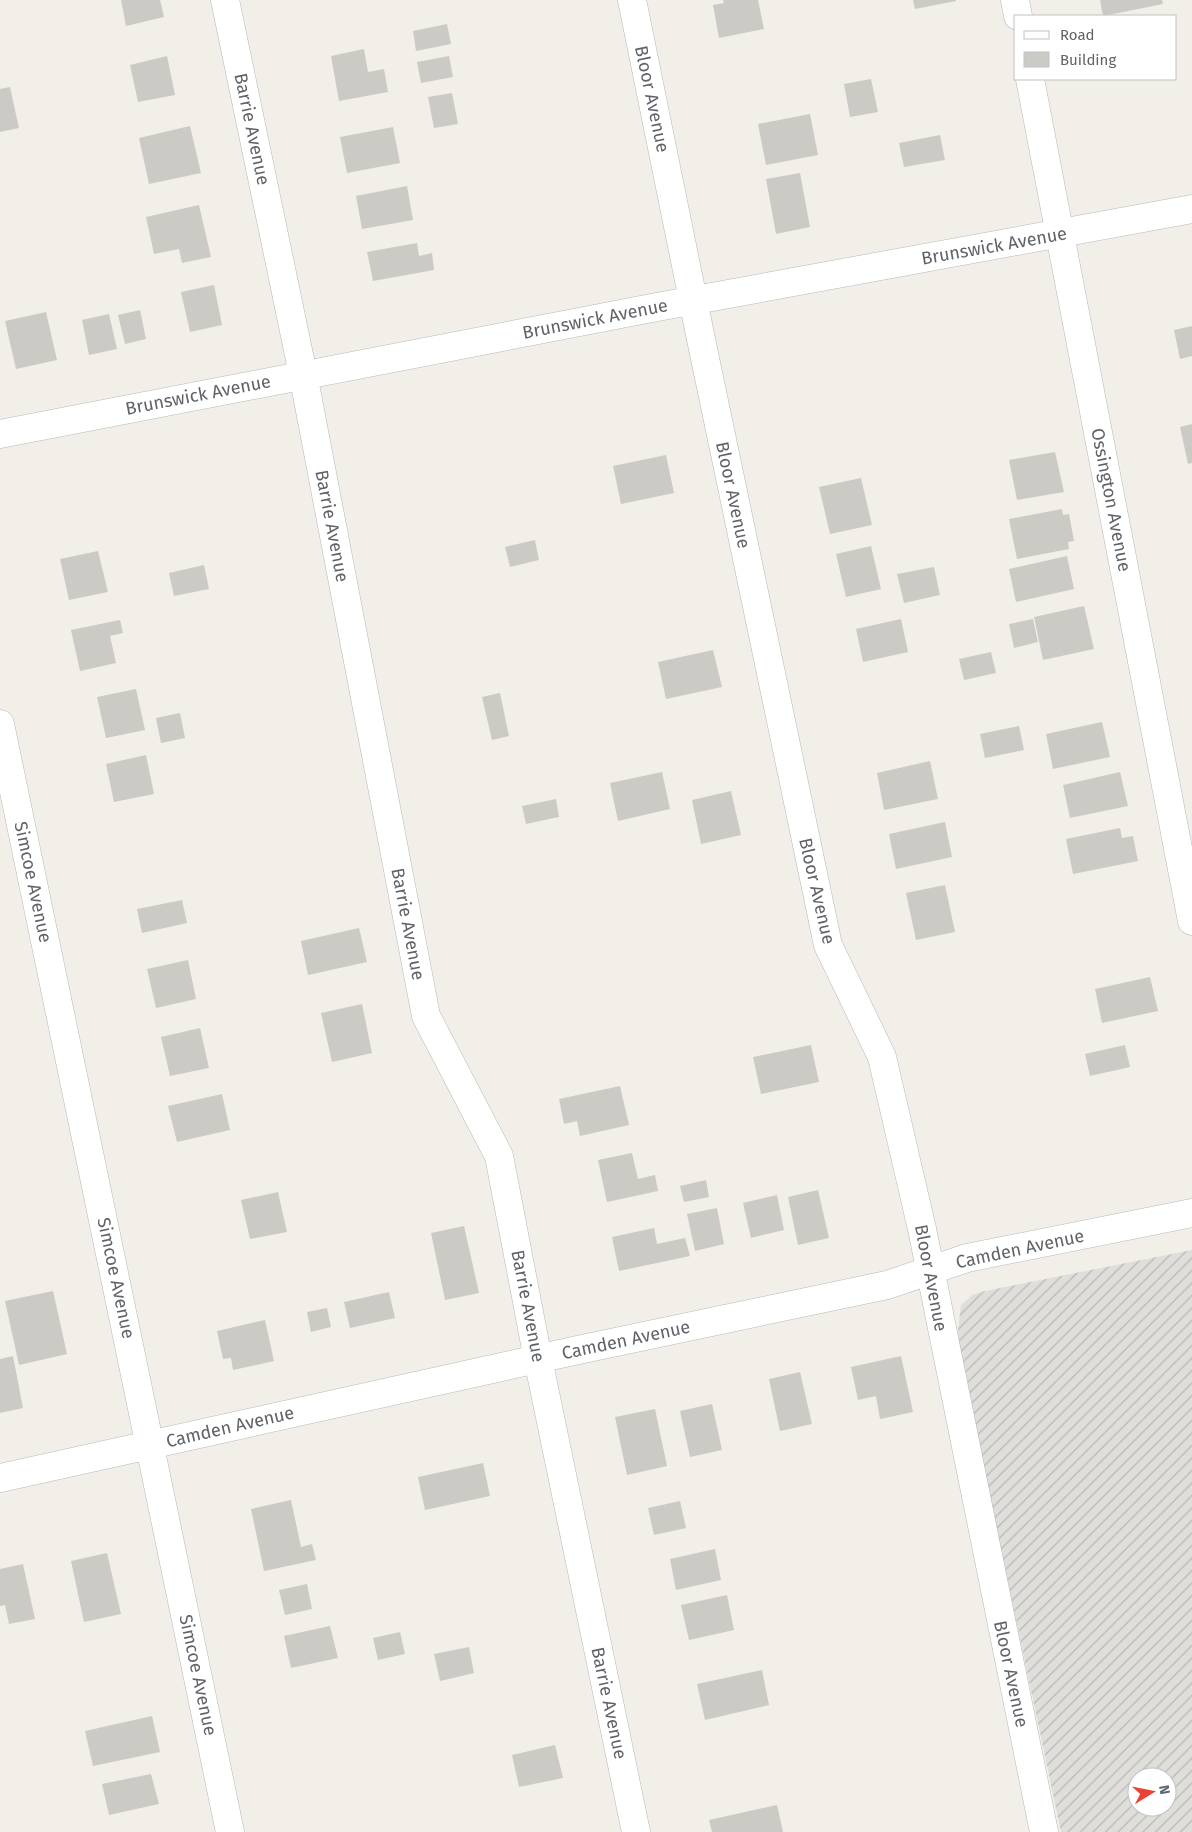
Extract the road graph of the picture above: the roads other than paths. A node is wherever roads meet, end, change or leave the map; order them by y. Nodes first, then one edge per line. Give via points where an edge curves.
1 (225, 0) edge
2 (632, 0) edge
3 (1015, 0) edge
4 (1018, 15) edge
5 (1030, 80) edge
6 (1192, 209) edge
7 (1059, 234) junction
8 (693, 300) junction
9 (303, 374) junction
10 (0, 434) edge
11 (0, 724) edge
12 (1192, 921) edge
13 (1192, 1213) edge
14 (929, 1270) junction
15 (538, 1359) junction
16 (151, 1445) junction
17 (0, 1478) edge
18 (230, 1832) edge
19 (636, 1832) edge
20 (1044, 1832) edge

1 - 9 street, Barrie Avenue
2 - 8 street, Bloor Avenue
3 - 4 street
5 - 7 street, Ossington Avenue
6 - 7 street, Brunswick Avenue
7 - 8 street, Brunswick Avenue
7 - 12 street, Ossington Avenue
8 - 9 street, Brunswick Avenue
8 - 14 street, Bloor Avenue via 828,945 882,1057
9 - 10 street, Brunswick Avenue
9 - 15 street, Barrie Avenue via 426,1016 499,1156
11 - 16 street, Simcoe Avenue
13 - 14 street, Camden Avenue via 967,1258
14 - 15 street, Camden Avenue via 888,1285
14 - 20 street, Bloor Avenue
15 - 16 street, Camden Avenue
15 - 19 street, Barrie Avenue
16 - 17 street, Camden Avenue
16 - 18 street, Simcoe Avenue

